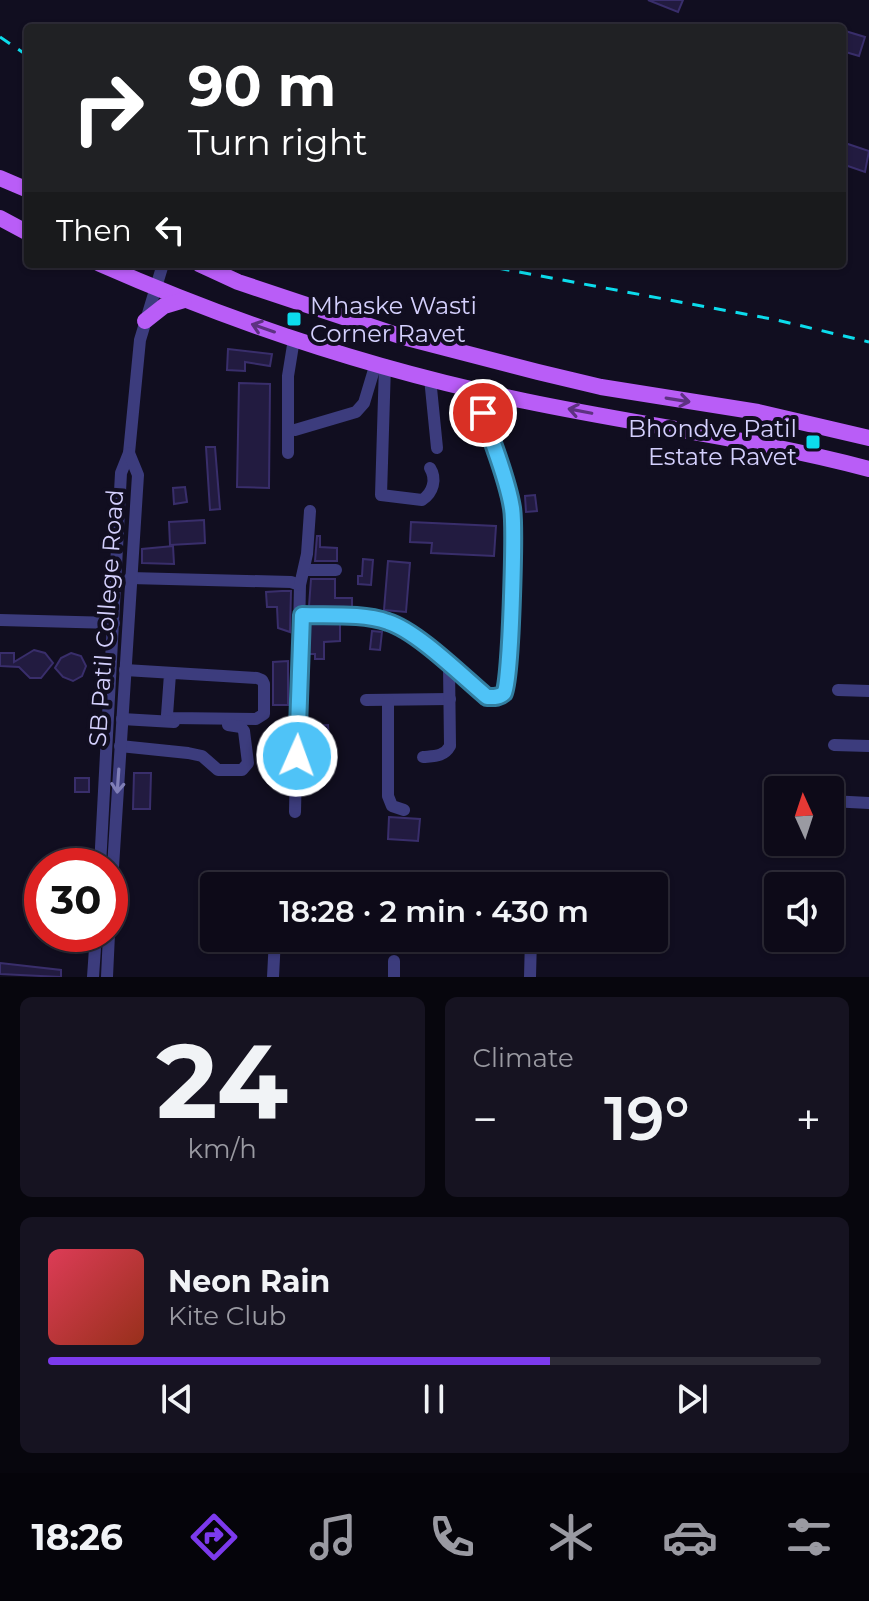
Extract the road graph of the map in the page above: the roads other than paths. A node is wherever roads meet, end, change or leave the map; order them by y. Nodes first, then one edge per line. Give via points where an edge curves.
1 (0, 178) edge
2 (24, 188) edge
3 (0, 218) edge
4 (24, 231) edge
5 (109, 268) edge
6 (162, 268) edge
7 (208, 268) edge
8 (154, 288) junction
9 (184, 300) junction
10 (145, 321) junction
11 (294, 339) junction
12 (381, 364) junction
13 (430, 378) junction
14 (475, 390) junction
15 (295, 430) dead end
16 (869, 438) edge
17 (437, 448) dead end
18 (129, 453) junction
19 (288, 453) dead end
20 (430, 468) dead end
21 (869, 469) edge
22 (310, 511) dead end
23 (305, 570) junction
24 (336, 570) dead end
25 (130, 578) junction
26 (300, 585) junction
27 (302, 615) junction
28 (0, 620) edge
29 (114, 623) junction
30 (449, 666) junction
31 (125, 670) junction
32 (170, 674) junction
33 (838, 690) dead end
34 (869, 691) edge
35 (450, 699) junction
36 (366, 700) dead end
37 (388, 700) junction
38 (122, 719) junction
39 (834, 745) dead end
40 (120, 746) junction
41 (869, 746) edge
42 (423, 757) dead end
43 (844, 802) edge
44 (869, 803) edge
45 (404, 810) dead end
46 (295, 812) dead end
47 (101, 848) edge
48 (114, 848) edge
49 (95, 952) edge
50 (108, 952) edge
51 (274, 952) edge
52 (531, 952) edge
53 (394, 961) dead end
54 (93, 977) edge
55 (107, 977) edge
56 (273, 977) edge
57 (394, 977) edge
58 (530, 977) edge

1 - 2 main road
3 - 4 main road
5 - 8 main road
6 - 8 street
7 -> 16 main road via 403,337 601,387 758,412
8 - 9 main road
8 - 10 street
9 - 10 main road via 164,306
11 -> 9 main road
10 - 18 street
11 - 12 main road
11 - 19 street via 288,376
12 - 13 main road
12 - 15 street via 356,412
12 - 20 street via 381,495 422,500 434,483
13 - 14 main road
13 - 17 street
21 -> 14 main road
14 - 30 street via 513,512 506,688 496,698 487,697
18 - 25 street, SB Patil College Road via 138,475
18 - 29 street, SB Patil College Road via 121,473
22 - 23 street
23 - 24 street
23 - 26 street
25 - 26 street
25 - 31 street, SB Patil College Road
26 - 27 street
27 - 30 street via 390,622
27 - 46 street
28 - 29 street
29 - 47 street, SB Patil College Road
30 - 35 street
31 - 32 street
31 - 38 street, SB Patil College Road
32 - 32 street via 262,680 264,714 256,719 171,718 166,709
33 - 34 street
35 - 37 street
35 - 42 street via 450,746 447,752
36 - 37 street
37 - 45 street via 388,796 392,806
38 - 40 street, SB Patil College Road
38 - 40 street via 241,727 248,763 242,770 227,771 202,756
39 - 41 street
40 -> 48 street, SB Patil College Road
43 - 44 street
49 - 54 street
50 - 55 street
51 - 56 street
52 - 58 street
53 - 57 street

